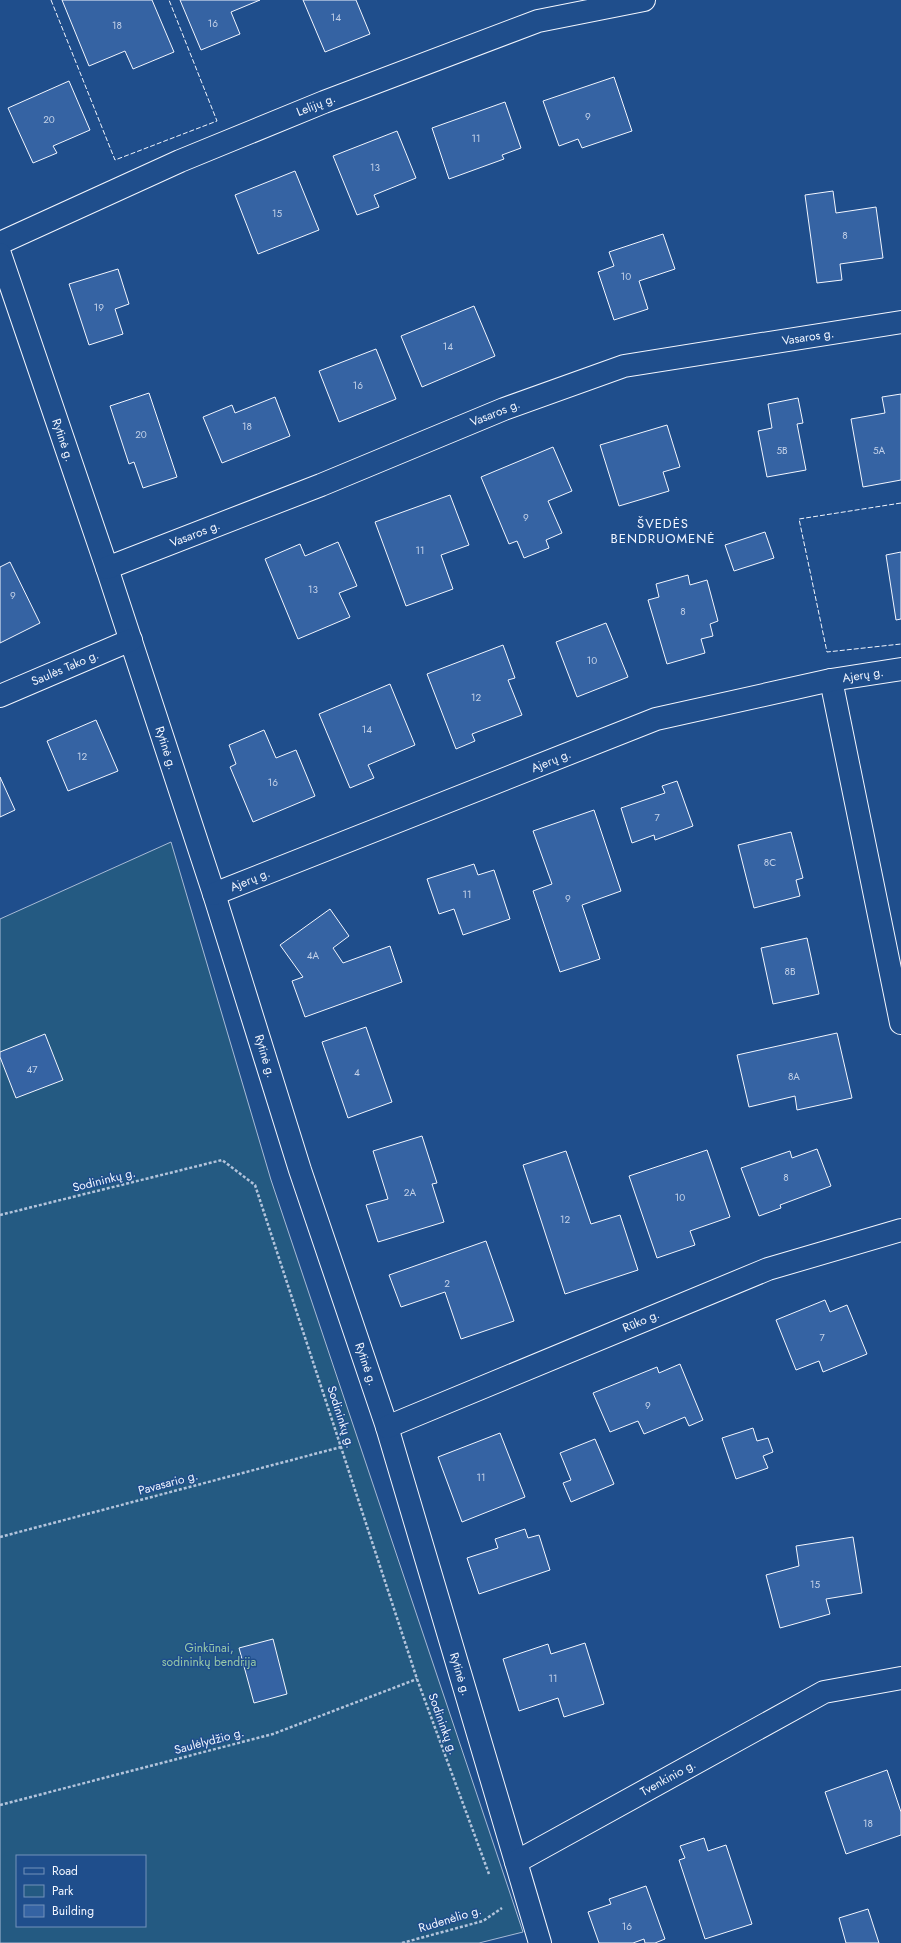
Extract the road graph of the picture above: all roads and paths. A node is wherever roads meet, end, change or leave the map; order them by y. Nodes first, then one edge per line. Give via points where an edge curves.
1 (644, 0) edge
2 (0, 243) edge
3 (0, 254) edge
4 (6, 292) edge
5 (901, 322) edge
6 (107, 568) junction
7 (131, 640) junction
8 (901, 669) edge
9 (831, 680) junction
10 (0, 696) edge
11 (214, 894) junction
12 (901, 1023) edge
13 (0, 1215) edge
14 (901, 1230) edge
15 (386, 1427) junction
16 (341, 1447) junction
17 (0, 1537) edge
18 (901, 1678) edge
19 (417, 1679) junction
20 (0, 1805) edge
21 (516, 1862) junction
22 (491, 1879) dead end
23 (499, 1902) dead end
24 (402, 1943) edge
25 (540, 1943) edge

1 - 2 street, Lelijų g. via 538,21 339,96 180,161
3 - 4 street, Rytinė g.
4 - 6 street, Rytinė g.
5 - 6 street, Vasaros g. via 624,366 504,408 320,486
6 - 7 street, Rytinė g.
7 - 10 street, Saulės Tako g.
7 - 11 street, Rytinė g.
8 - 9 street, Ajerų g.
9 - 11 street, Ajerų g. via 656,720
9 - 12 street
11 - 15 street, Rytinė g. via 300,1170
13 - 16 path, Sodininkų g. via 222,1160 255,1185
14 - 15 street, Rūko g. via 768,1269
15 - 21 street, Rytinė g.
16 - 17 path, Pavasario g.
16 - 19 path, Sodininkų g.
18 - 21 street, Tvenkinio g. via 824,1692
19 - 20 path, Saulėlydžio g. via 273,1734
19 - 22 path, Sodininkų g.
21 - 25 street
23 - 24 path, Rudenėlio g. via 502,1909 483,1921

